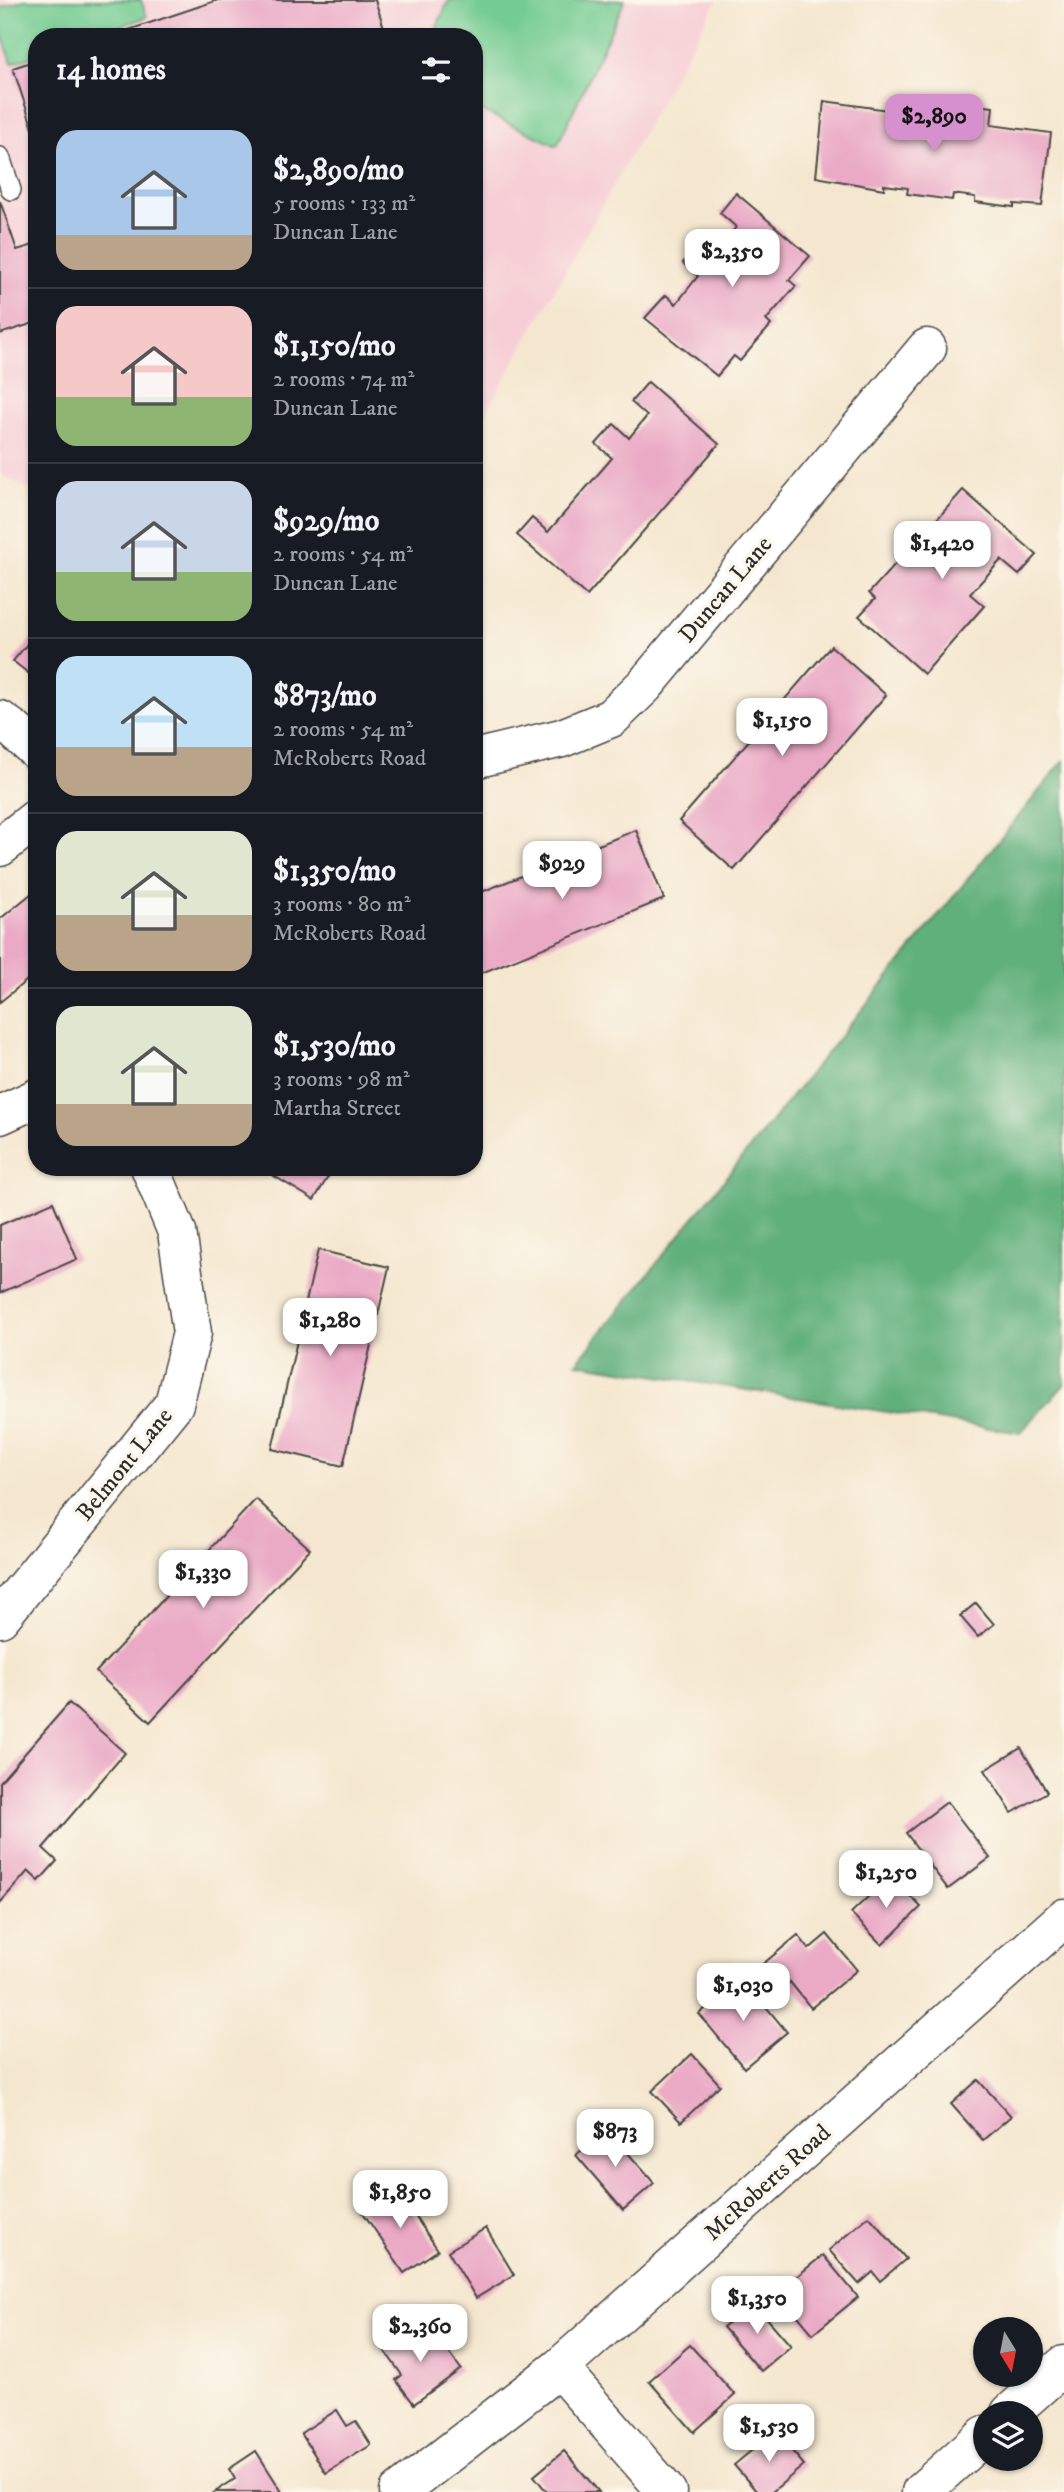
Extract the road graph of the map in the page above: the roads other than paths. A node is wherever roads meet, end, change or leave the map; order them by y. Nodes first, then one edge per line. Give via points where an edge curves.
1 (0, 157) edge
2 (11, 190) dead end
3 (927, 348) dead end
4 (0, 720) edge
5 (28, 743) edge
6 (483, 757) edge
7 (28, 825) edge
8 (0, 847) edge
9 (28, 1102) edge
10 (0, 1115) edge
11 (154, 1176) edge
12 (0, 1618) edge
13 (1064, 1918) edge
14 (1064, 2365) edge
15 (559, 2368) junction
16 (1024, 2401) edge
17 (973, 2446) edge
18 (399, 2492) edge
19 (667, 2492) edge
20 (921, 2492) edge

1 - 2 lane
3 - 6 street, Duncan Lane via 645,685 611,718 562,738
4 - 5 street
7 - 8 street
9 - 10 street
11 - 12 street, Belmont Lane via 177,1232 192,1333 174,1404
13 - 15 street, McRoberts Road
14 - 16 street
15 - 18 street, McRoberts Road
15 - 19 street
17 - 20 street

